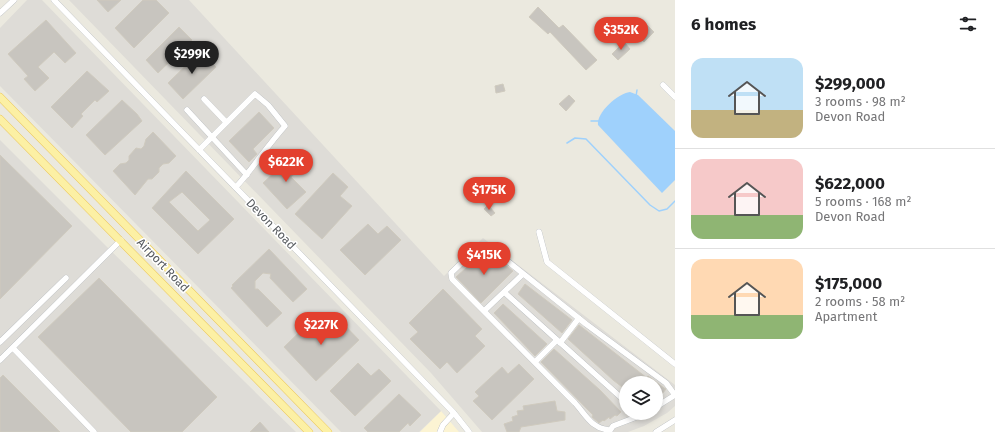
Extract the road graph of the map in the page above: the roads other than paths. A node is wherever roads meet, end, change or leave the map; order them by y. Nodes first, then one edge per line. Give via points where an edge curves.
1 (14, 0) edge
2 (54, 0) edge
3 (0, 13) edge
4 (664, 85) dead end
5 (0, 97) edge
6 (675, 97) edge
7 (204, 99) dead end
8 (187, 110) dead end
9 (0, 119) edge
10 (226, 122) junction
11 (212, 137) junction
12 (199, 150) junction
13 (247, 175) junction
14 (236, 187) junction
15 (539, 232) dead end
16 (121, 240) junction
17 (523, 274) junction
18 (66, 278) dead end
19 (504, 292) junction
20 (484, 311) junction
21 (579, 318) junction
22 (0, 342) edge
23 (558, 342) junction
24 (13, 348) junction
25 (0, 360) edge
26 (535, 362) junction
27 (675, 364) edge
28 (675, 395) edge
29 (619, 396) edge
30 (663, 403) edge
31 (454, 413) junction
32 (628, 420) edge
33 (675, 420) edge
34 (609, 431) edge
35 (94, 432) edge
36 (309, 432) edge
37 (328, 432) edge
38 (440, 432) edge
39 (469, 432) edge
40 (656, 432) edge

1 - 3 street
2 - 12 street, Devon Road
4 - 6 street
5 - 37 main road, Airport Road
7 - 10 street
8 - 11 street
9 - 16 main road, Airport Road
10 - 11 street
10 - 13 street via 255,94 285,126
11 - 12 street
11 - 13 street
12 - 14 street, Devon Road
13 - 14 street
14 - 31 street, Devon Road
15 - 27 street via 547,262
16 - 24 street
16 - 36 main road, Airport Road
17 - 19 street
17 - 20 street via 486,245 469,255 451,276
17 - 21 street
18 - 22 street
19 - 20 street
19 - 23 street
20 - 26 street
21 - 23 street
21 - 28 street via 666,383
23 - 26 street
23 - 29 street
24 - 25 street
24 - 35 street
26 - 34 street via 575,403 592,425
28 - 30 street
31 - 38 street
31 - 39 street, Devon Road
32 - 34 street
33 - 40 street

